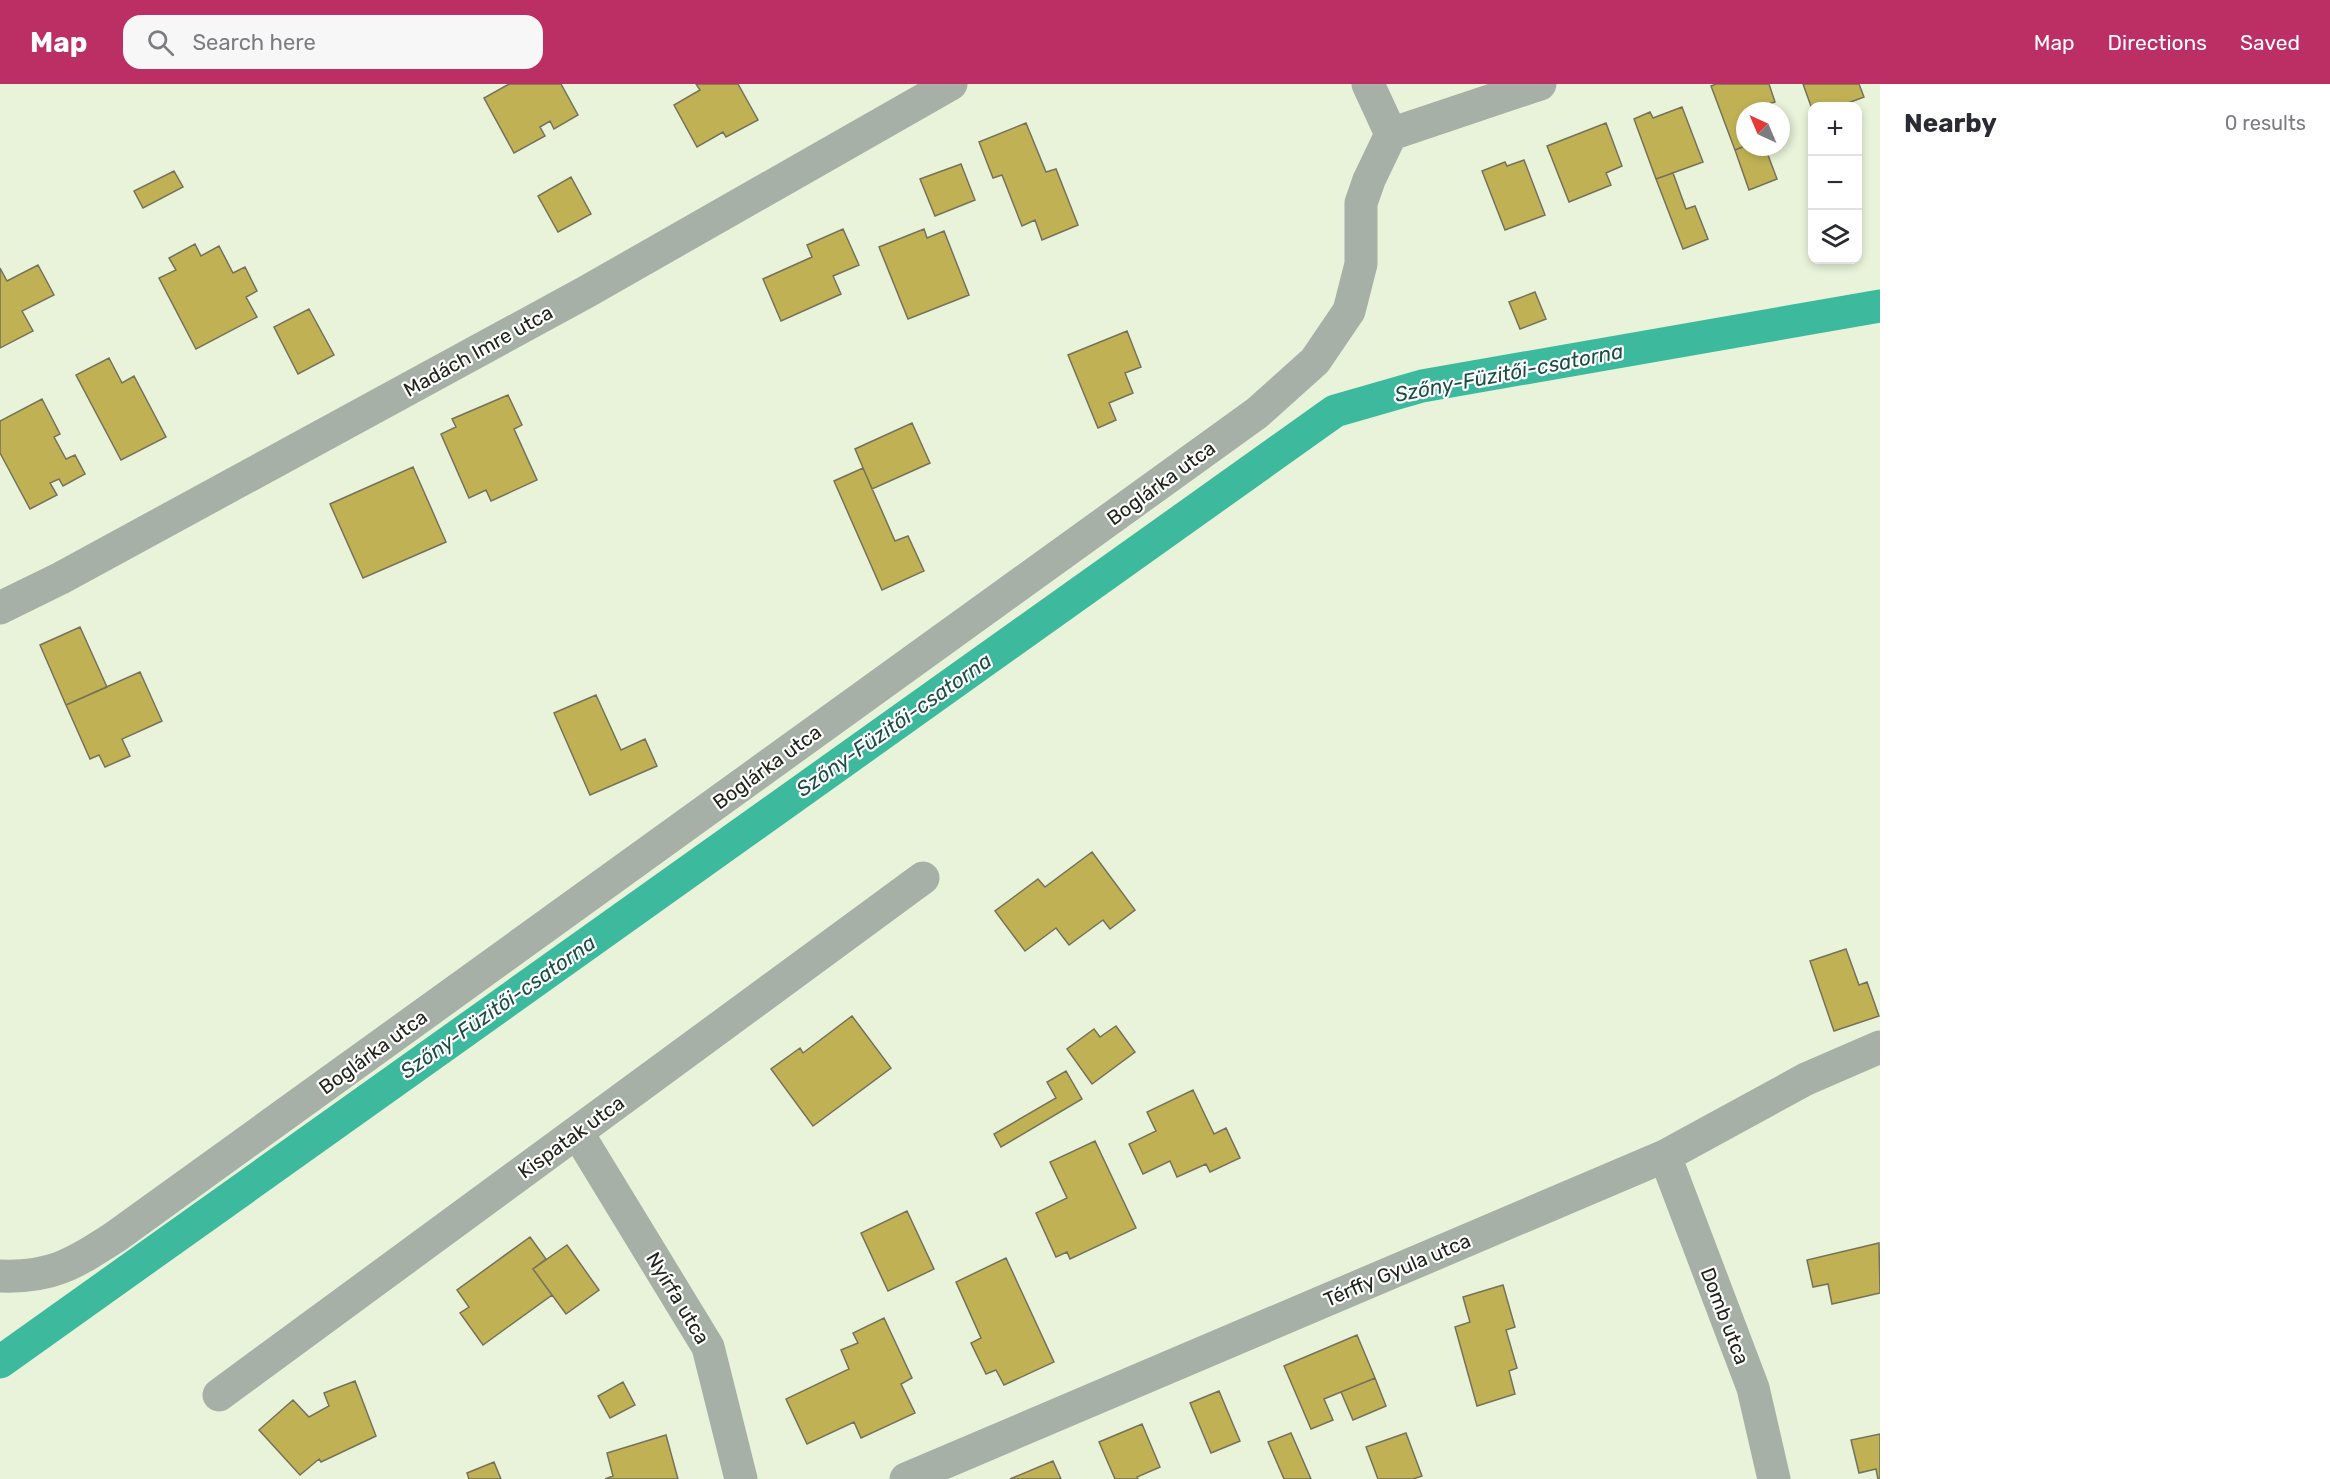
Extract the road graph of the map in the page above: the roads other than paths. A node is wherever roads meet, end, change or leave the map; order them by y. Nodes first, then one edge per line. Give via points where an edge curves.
1 (951, 84) edge
2 (1368, 84) edge
3 (1540, 84) edge
4 (1391, 134) junction
5 (0, 608) edge
6 (923, 878) dead end
7 (1880, 1047) edge
8 (577, 1132) junction
9 (1665, 1156) junction
10 (0, 1276) edge
11 (219, 1395) dead end
12 (741, 1479) edge
13 (906, 1479) edge
14 (1774, 1479) edge

1 - 5 street, Madách Imre utca via 586,292
2 - 4 street
3 - 4 street
4 - 10 street, Boglárka utca via 1361,204 1361,264 1349,311 1315,361 1257,413 115,1238 69,1267 33,1275
6 - 8 street, Kispatak utca
7 - 9 street, Térffy Gyula utca via 1806,1079
8 - 11 street, Kispatak utca
8 - 12 street, Nyírfa utca via 708,1347
9 - 13 street, Térffy Gyula utca
9 - 14 street, Domb utca via 1753,1388

